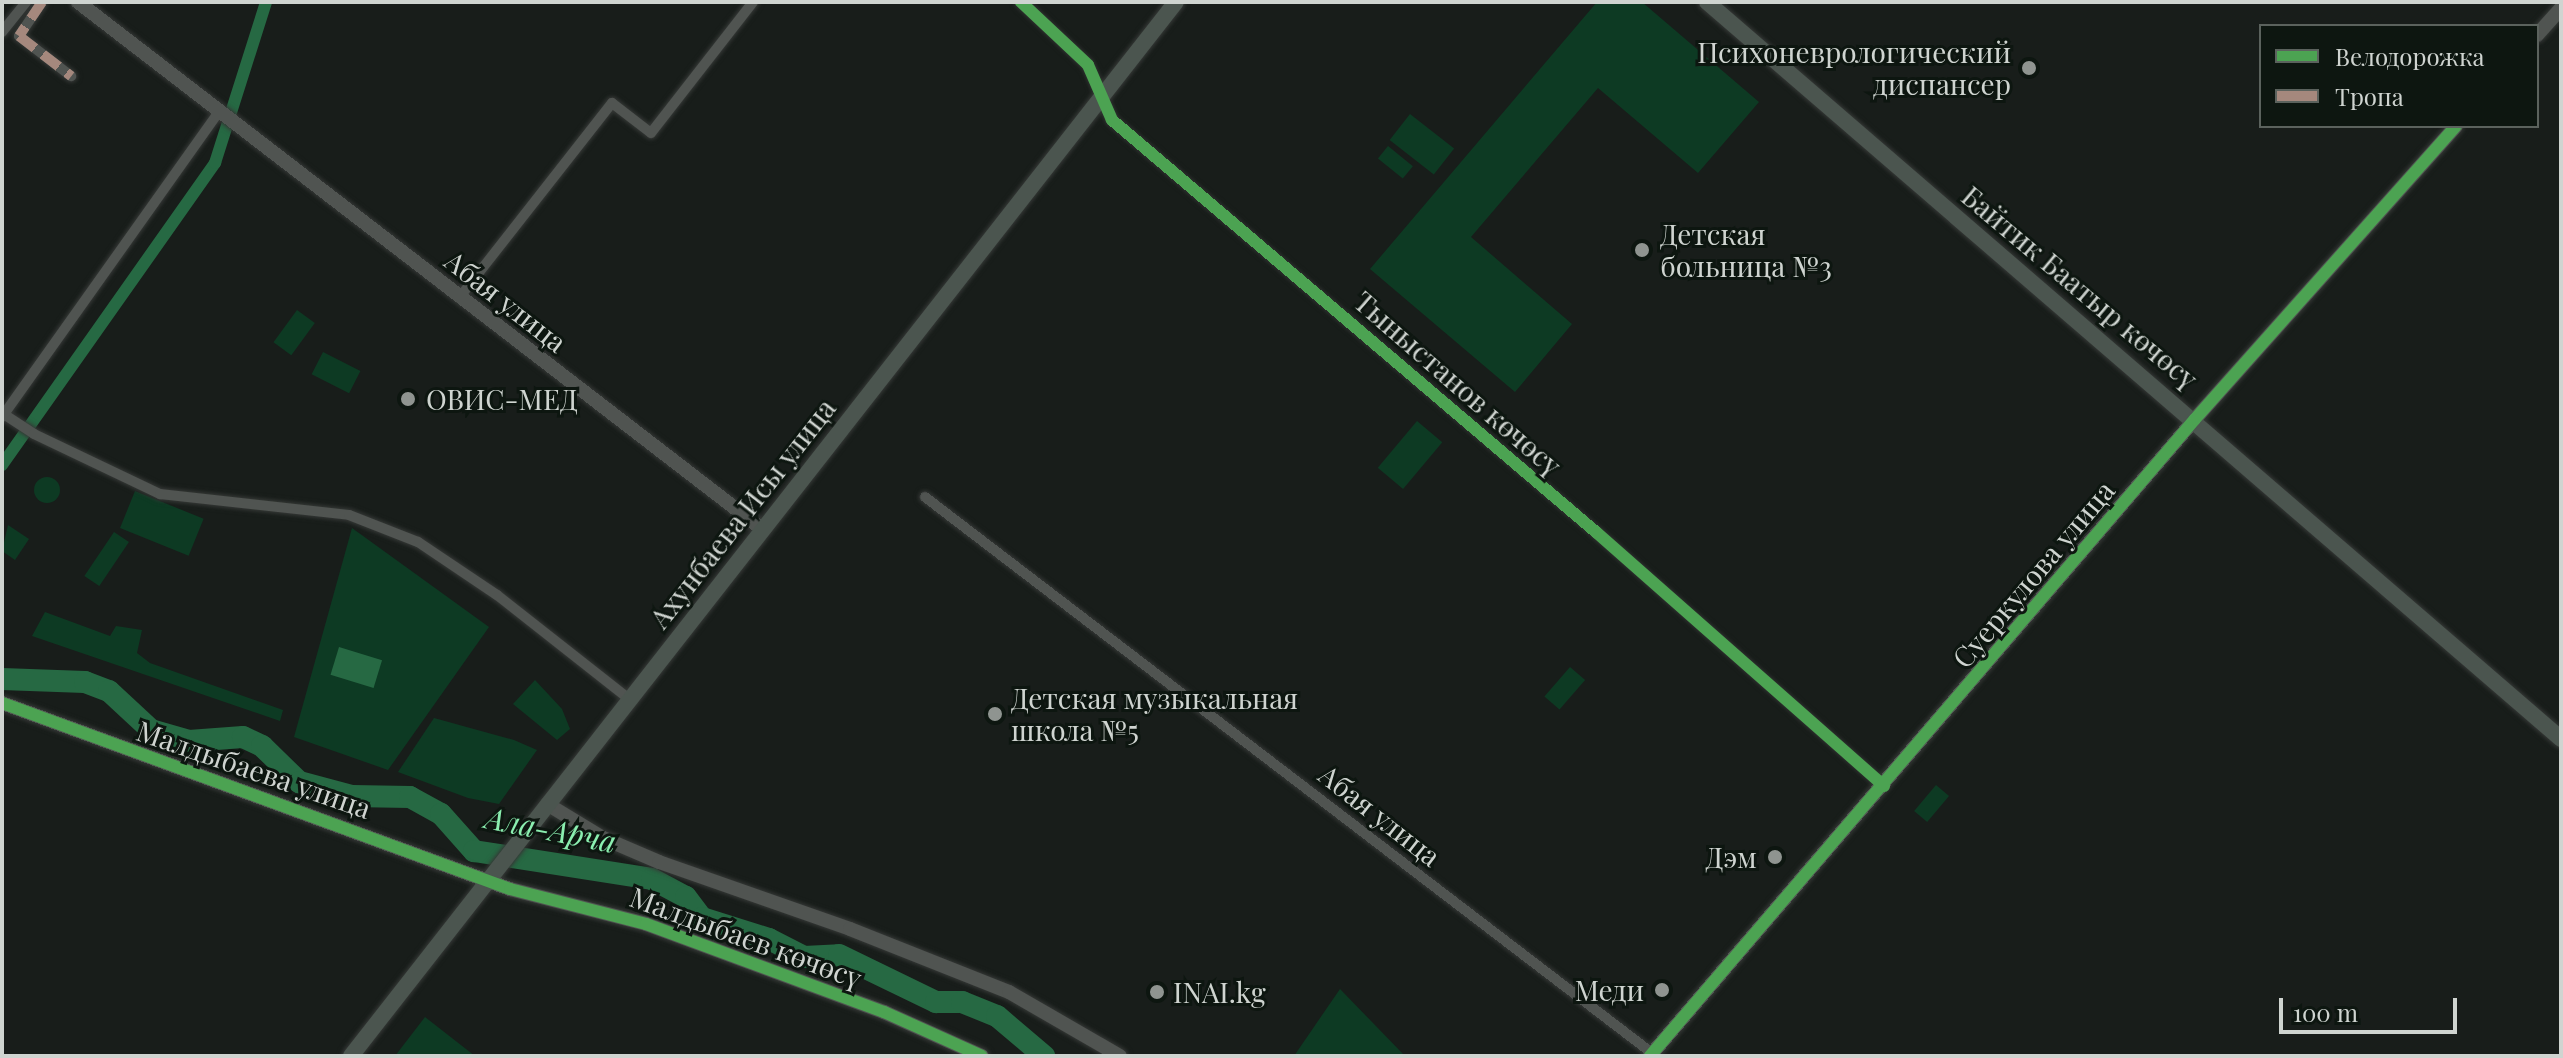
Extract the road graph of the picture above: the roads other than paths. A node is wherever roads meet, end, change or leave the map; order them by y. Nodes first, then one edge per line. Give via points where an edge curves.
1 (26, 2) edge
2 (42, 2) edge
3 (78, 2) edge
4 (753, 2) edge
5 (1021, 2) edge
6 (1176, 2) edge
7 (1707, 2) edge
8 (2561, 8) edge
9 (2, 32) edge
10 (2539, 33) edge
11 (71, 76) dead end
12 (1100, 97) junction
13 (229, 119) junction
14 (2454, 128) edge
15 (459, 298) junction
16 (3, 415) edge
17 (2195, 419) junction
18 (925, 497) dead end
19 (762, 529) junction
20 (629, 699) junction
21 (2, 703) edge
22 (2561, 739) edge
23 (1884, 786) junction
24 (547, 804) junction
25 (494, 873) junction
26 (1651, 1055) edge
27 (351, 1056) edge
28 (982, 1056) edge
29 (1120, 1056) edge

1 - 9 street
2 - 11 street via 19,36
3 - 13 street, Абая улица
4 - 15 street via 651,133 612,103
5 - 12 street, Тыныстанов көчөсү via 1088,65
6 - 12 main road, Ахунбаева Исы улица
7 - 17 main road, Байтик Баатыр көчөсү
8 - 10 street
12 - 19 main road, Ахунбаева Исы улица
12 - 23 street, Тыныстанов көчөсү via 1112,120 1596,532
13 - 15 street, Абая улица
13 - 16 street
14 - 17 street, Суеркулова улица
15 - 19 street, Абая улица
16 - 20 street via 160,494 335,512 418,542 497,595
17 - 22 main road, Байтик Баатыр көчөсү
17 - 23 street, Суеркулова улица
18 - 26 street, Абая улица
19 - 20 main road, Ахунбаева Исы улица
20 - 24 main road, Ахунбаева Исы улица
21 - 25 street, Малдыбаева улица
23 - 26 street, Суеркулова улица
24 - 25 main road, Ахунбаева Исы улица
24 - 29 street, Малдыбаев көчөсү via 647,858 1009,992
25 - 27 main road, Ахунбаева Исы улица
25 - 28 street, Малдыбаев көчөсү via 510,889 646,924 884,1012

